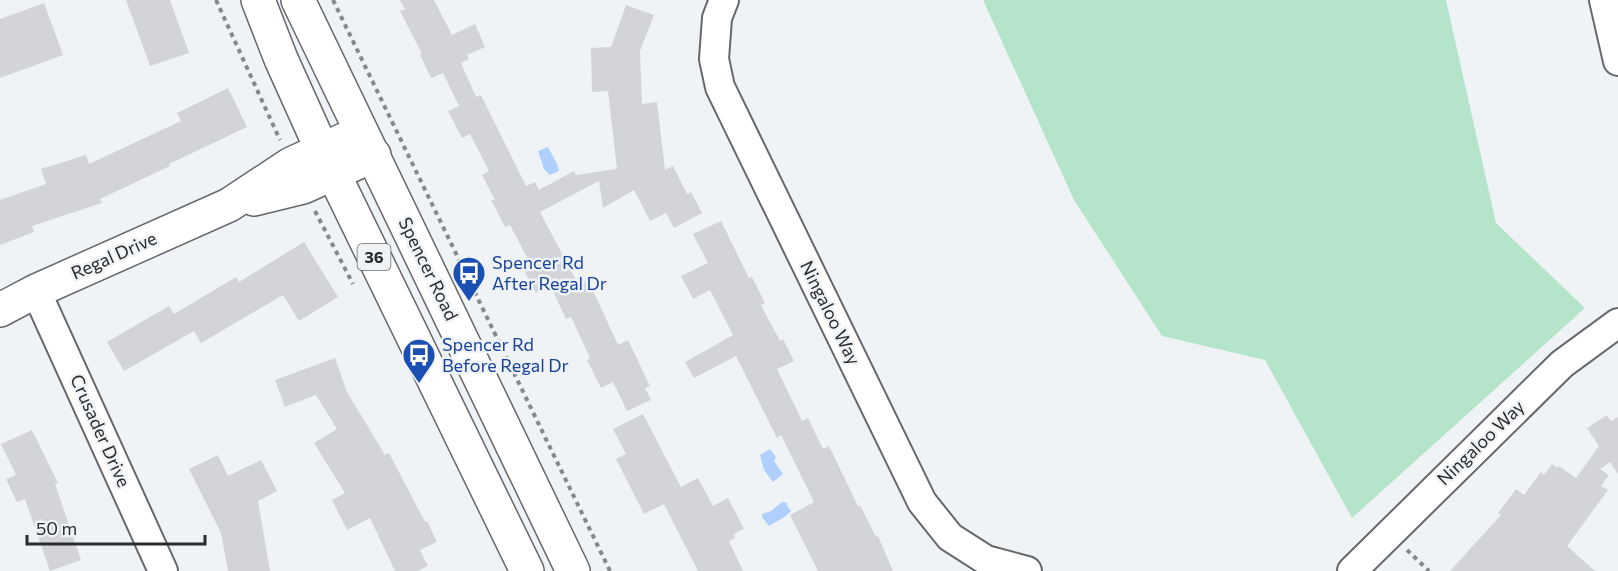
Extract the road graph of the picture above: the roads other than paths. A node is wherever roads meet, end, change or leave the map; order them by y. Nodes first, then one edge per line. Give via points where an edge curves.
1 (258, 0) edge
2 (298, 0) edge
3 (724, 0) edge
4 (1604, 0) edge
5 (1618, 61) edge
6 (368, 144) junction
7 (328, 161) junction
8 (413, 238) junction
9 (36, 291) junction
10 (0, 310) edge
11 (1618, 323) edge
12 (426, 364) junction
13 (163, 571) edge
14 (527, 571) edge
15 (573, 571) edge
16 (1027, 571) edge
17 (1352, 571) edge

1 - 7 main road, 36
2 - 6 main road, Spencer Road / 36
3 - 16 street, Ningaloo Way via 717,18 714,59 720,87 922,502 950,537 986,560
4 - 5 street
6 - 7 main road, Regal Drive
6 - 8 main road, Spencer Road / 36
7 - 9 main road, Regal Drive
7 - 12 main road, 36
8 - 12 main road via 403,248 403,261 430,321
8 - 15 main road, Spencer Road / 36
9 - 10 main road, Regal Drive
9 - 13 street, Crusader Drive
11 - 17 street, Ningaloo Way via 1562,364
12 - 14 main road, 36

